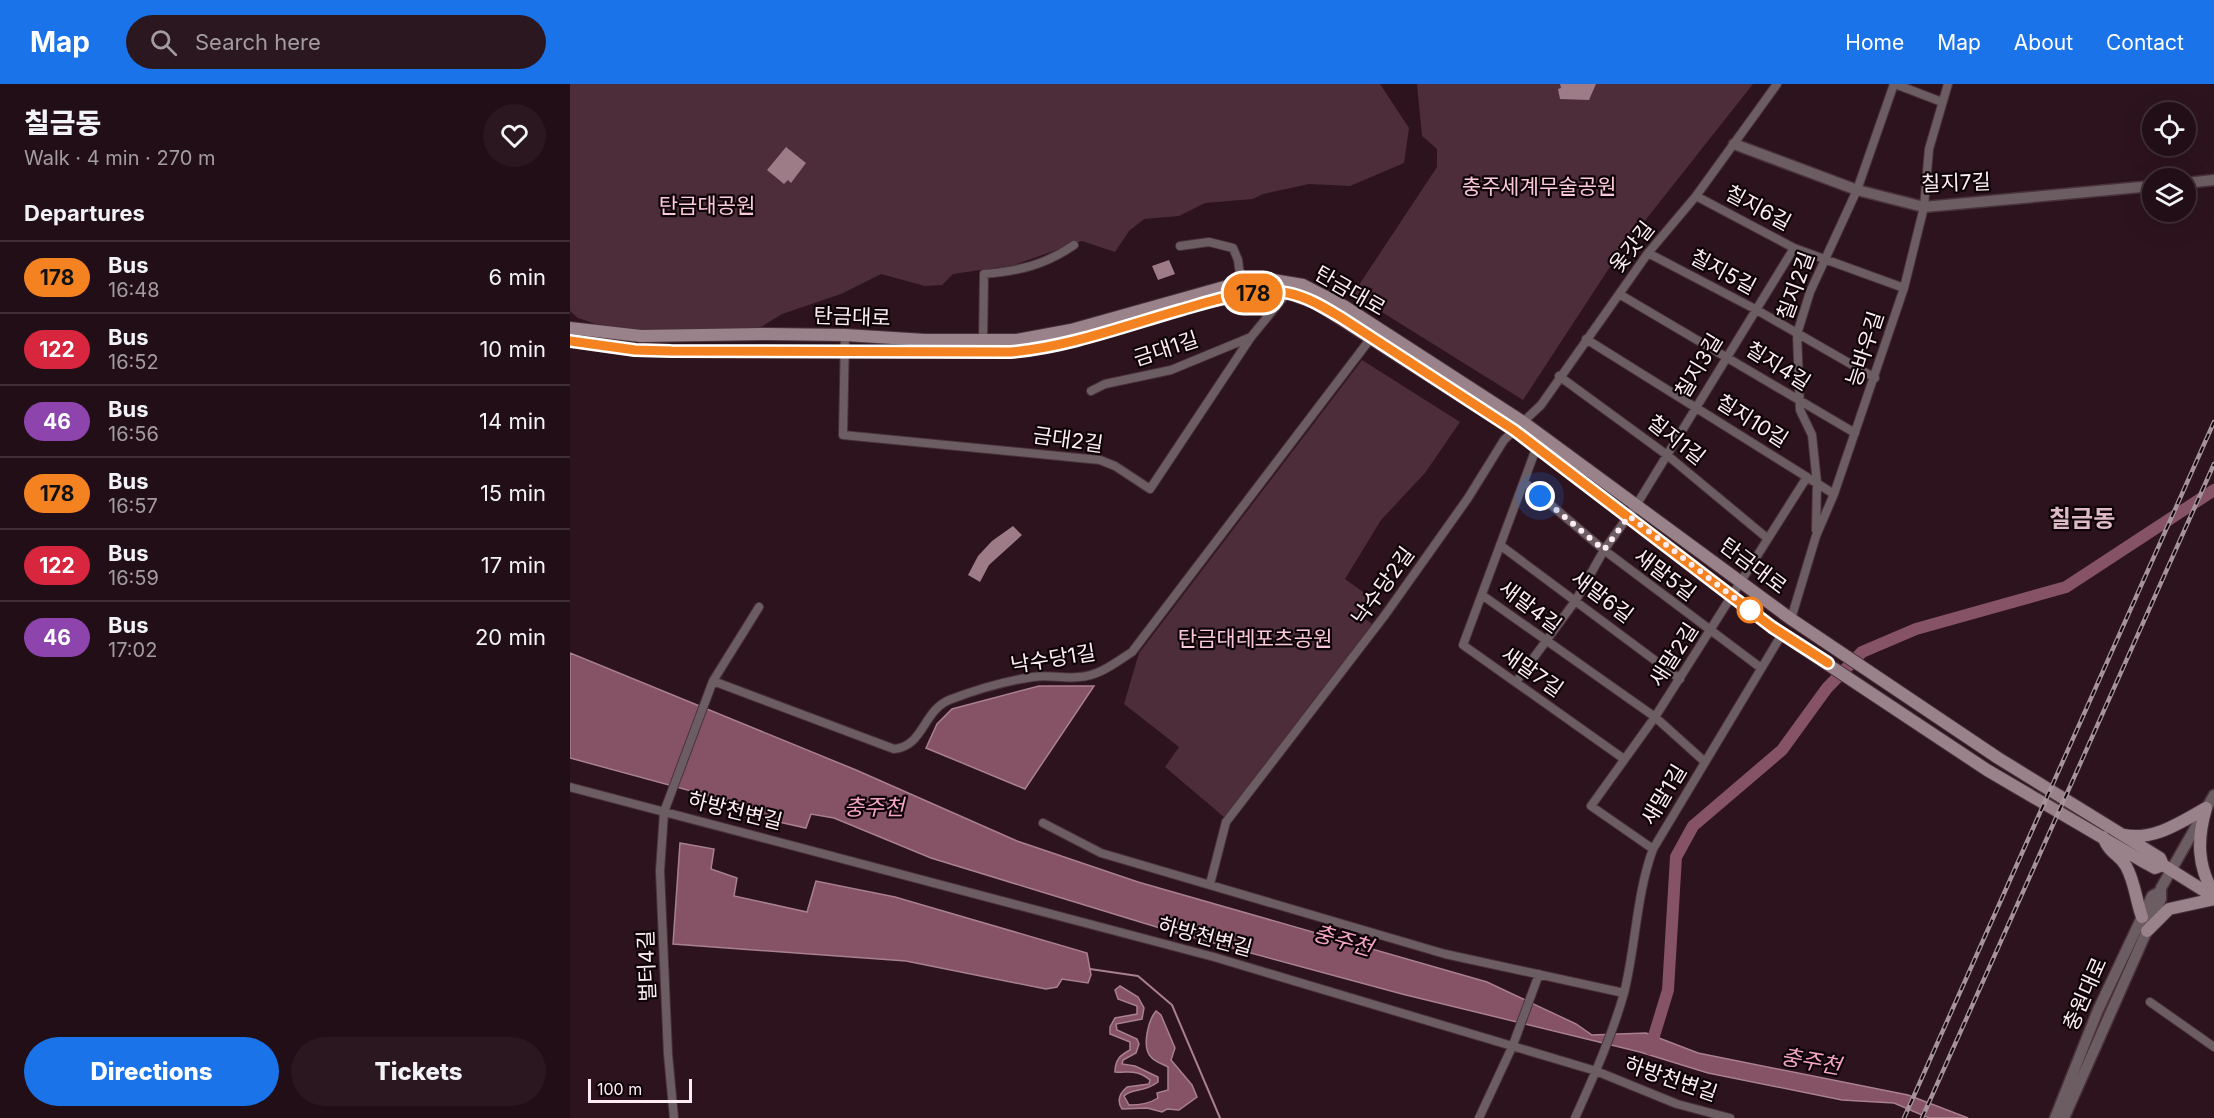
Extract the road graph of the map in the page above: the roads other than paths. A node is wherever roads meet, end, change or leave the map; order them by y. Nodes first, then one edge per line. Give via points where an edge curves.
1 (1777, 84) edge
2 (1894, 84) edge
3 (1948, 84) edge
4 (1942, 102) junction
5 (1734, 144) junction
6 (2214, 180) edge
7 (2196, 182) edge
8 (2142, 187) edge
9 (1857, 190) junction
10 (1696, 196) junction
11 (1924, 207) junction
12 (1074, 245) dead end
13 (1180, 246) dead end
14 (1794, 248) junction
15 (1648, 253) junction
16 (1824, 260) junction
17 (1240, 283) junction
18 (1904, 288) junction
19 (1287, 293) junction
20 (1619, 294) junction
21 (1755, 309) junction
22 (570, 328) edge
23 (1374, 333) junction
24 (1797, 334) junction
25 (846, 335) junction
26 (1251, 337) junction
27 (1586, 339) junction
28 (570, 341) edge
29 (983, 342) junction
30 (845, 350) junction
31 (1727, 355) junction
32 (1559, 376) junction
33 (1875, 378) junction
34 (1091, 391) dead end
35 (1800, 402) junction
36 (1696, 408) junction
37 (1519, 426) junction
38 (1856, 433) junction
39 (1537, 446) junction
40 (1667, 455) junction
41 (1807, 477) junction
42 (1524, 482) junction
43 (1817, 483) junction
44 (1834, 494) junction
45 (1637, 504) junction
46 (1629, 516) junction
47 (1816, 536) junction
48 (1767, 538) junction
49 (1500, 545) junction
50 (1604, 550) junction
51 (1740, 581) junction
52 (1482, 595) junction
53 (1731, 596) junction
54 (1576, 600) junction
55 (759, 607) dead end
56 (1791, 619) junction
57 (1711, 632) junction
58 (1782, 634) junction
59 (1545, 642) junction
60 (1761, 668) junction
61 (1680, 679) junction
62 (1516, 682) junction
63 (711, 685) junction
64 (1655, 717) junction
65 (1624, 759) junction
66 (1705, 762) junction
67 (570, 787) edge
68 (2214, 795) edge
69 (2206, 808) junction
70 (664, 812) junction
71 (1043, 823) dead end
72 (2120, 834) junction
73 (2103, 837) junction
74 (1653, 849) junction
75 (2167, 867) junction
76 (1210, 885) junction
77 (2159, 892) junction
78 (2214, 897) edge
79 (2142, 917) junction
80 (2147, 931) junction
81 (1539, 974) junction
82 (1624, 993) junction
83 (2150, 1002) dead end
84 (1513, 1046) junction
85 (2214, 1047) edge
86 (1596, 1071) junction
87 (674, 1118) edge
88 (1479, 1118) edge
89 (1575, 1118) edge
90 (1730, 1118) edge
91 (2055, 1118) edge
92 (2064, 1118) edge

1 - 5 street, 옻갓길
2 - 4 street
2 - 9 street, 칠지2길
3 - 4 street, 능바우길
4 - 11 street, 능바우길 via 1929,148
5 - 9 street, 칠지7길
5 - 10 street, 옻갓길
6 - 7 street
8 - 11 street, 칠지7길
9 - 11 street, 칠지7길
9 - 16 street, 칠지2길
10 - 14 street, 칠지6길
10 - 15 street, 옻갓길
11 - 18 street, 능바우길
12 - 29 street via 1037,266 1018,272 984,274
13 - 17 street via 1209,242 1233,248
14 - 16 street, 칠지6길
14 - 21 street, 칠지3길
15 - 20 street, 옻갓길
15 - 21 street, 칠지5길
16 - 18 street, 칠지6길
16 - 24 street, 칠지2길
17 - 23 main road, 탄금대로 via 1273,280 1303,285 1331,298
17 - 29 main road, 탄금대로 via 1071,330
18 - 33 street, 능바우길
19 - 23 main road, 탄금대로 via 1316,303
19 - 26 street, 금대2길
19 - 30 main road, 탄금대로 via 1232,297 1033,350
20 - 27 street, 옻갓길
20 - 31 street, 칠지4길
21 - 24 street, 칠지5길
21 - 31 street, 칠지3길
22 - 25 main road, 탄금대로 via 641,336
23 - 37 main road, 탄금대로
23 - 63 street, 낙수당1길 via 1132,652 1106,669 1078,677 1035,676 963,695 933,711 914,742 894,749
24 - 33 street, 칠지5길
24 - 35 street, 칠지2길
25 - 29 main road, 탄금대로
25 - 30 street
26 - 30 street, 금대2길 via 1150,489 1100,460 843,435
26 - 34 street, 금대1길 via 1171,370 1105,384
27 - 32 street, 옻갓길
27 - 36 street, 칠지10길
28 - 30 main road, 탄금대로 via 635,350
31 - 35 street, 칠지4길
31 - 36 street, 칠지3길
32 - 37 street, 옻갓길 via 1541,405
32 - 40 street, 칠지1길
33 - 38 street, 능바우길
35 - 38 street, 칠지4길
35 - 43 street, 칠지2길 via 1812,435
36 - 40 street, 칠지3길
36 - 41 street, 칠지10길
37 - 39 main road, 탄금대로
37 - 45 main road, 탄금대로
37 - 76 street, 낙수당2길 via 1504,440 1385,615 1227,822
38 - 44 street, 능바우길
39 - 42 street, 새말4길
39 - 46 main road, 탄금대로
40 - 45 street, 칠지3길
40 - 48 street, 칠지1길
41 - 43 street
41 - 48 street
42 - 49 street, 새말4길
42 - 50 street, 새말5길
43 - 44 street
43 - 47 street, 칠지2길
44 - 47 street, 능바우길
45 - 46 street, 칠지3길
45 - 51 main road, 탄금대로
46 - 50 street, 칠지3길
46 - 53 main road, 탄금대로
47 - 56 street, 능바우길
48 - 51 street
49 - 52 street, 새말4길
49 - 54 street, 새말6길
50 - 54 street, 칠지3길
50 - 57 street, 새말5길
51 - 53 street, 새말2길
51 - 56 main road, 탄금대로
52 - 59 street, 새말4길
52 - 62 street, 새말7길 via 1463,645
53 - 57 street, 새말2길
53 - 58 main road, 탄금대로
54 - 59 street, 칠지3길
54 - 61 street, 새말6길
55 - 63 street, 벌터4길
56 - 58 street
56 - 72 main road, 탄금대로 via 1998,758
57 - 60 street, 새말5길
57 - 61 street, 새말2길
58 - 60 street, 새말1길
58 - 73 main road, 탄금대로 via 1987,770
59 - 62 street, 칠지3길
59 - 64 street, 새말4길
60 - 66 street, 새말1길
61 - 64 street, 새말2길
62 - 65 street, 새말7길
63 - 70 street, 벌터4길
64 - 65 street, 새말2길
64 - 66 street, 새말4길
65 - 74 street, 새말2길 via 1592,806
66 - 74 street, 새말1길
67 - 70 street, 하방천변길
68 - 69 street, 충원대로
69 - 72 main road via 2157,832 2137,837
69 - 75 street, 충원대로
69 - 78 main road via 2199,852 2202,872
70 - 84 street, 하방천변길 via 1066,916
70 - 87 street, 벌터4길 via 660,871
71 - 76 street via 1101,853
72 - 75 main road via 2160,858
73 - 75 main road via 2155,868
73 - 79 main road via 2109,851 2129,871
74 - 82 street, 새말1길 via 1642,887
75 - 77 street, 충원대로
75 - 78 main road
76 - 81 street via 1445,954
77 - 79 street, 충원대로 via 2152,896
77 - 80 street, 충원대로 via 2161,899
78 - 80 main road via 2169,909
79 - 91 street, 충원대로 via 2098,1010
80 - 92 street, 충원대로
81 - 82 street
81 - 84 street
82 - 86 street, 새말1길
83 - 85 street
84 - 86 street, 하방천변길
84 - 88 street
86 - 89 street, 새말1길
86 - 90 street, 하방천변길 via 1677,1104

